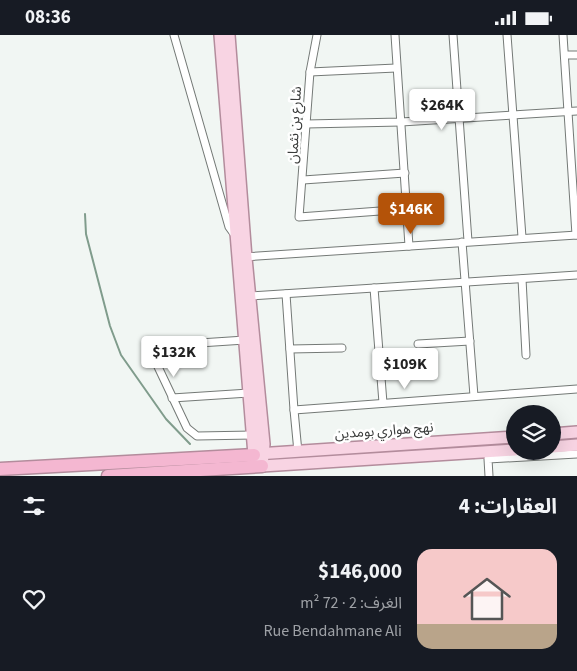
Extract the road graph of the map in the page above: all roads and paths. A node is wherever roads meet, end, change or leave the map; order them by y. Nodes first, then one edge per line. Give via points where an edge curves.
1 (174, 35) edge
2 (220, 35) edge
3 (229, 35) edge
4 (317, 35) edge
5 (395, 35) edge
6 (453, 35) edge
7 (507, 35) edge
8 (563, 35) edge
9 (565, 55) junction
10 (577, 55) edge
11 (396, 68) junction
12 (310, 72) junction
13 (577, 111) edge
14 (568, 112) junction
15 (512, 115) junction
16 (458, 119) junction
17 (401, 122) junction
18 (306, 124) junction
19 (575, 169) edge
20 (405, 173) junction
21 (303, 180) junction
22 (407, 209) junction
23 (576, 235) edge
24 (522, 237) junction
25 (237, 238) junction
26 (465, 241) junction
27 (409, 246) junction
28 (242, 257) junction
29 (577, 275) edge
30 (522, 279) junction
31 (467, 282) junction
32 (374, 288) junction
33 (286, 294) junction
34 (250, 296) junction
35 (245, 340) junction
36 (470, 341) junction
37 (418, 344) dead end
38 (342, 347) dead end
39 (290, 349) junction
40 (526, 355) dead end
41 (577, 389) edge
42 (249, 393) junction
43 (474, 396) junction
44 (172, 398) junction
45 (382, 403) junction
46 (294, 410) junction
47 (577, 432) edge
48 (561, 433) edge
49 (252, 435) junction
50 (506, 438) edge
51 (468, 440) junction
52 (577, 445) edge
53 (561, 446) edge
54 (506, 450) edge
55 (298, 451) junction
56 (470, 453) junction
57 (577, 454) edge
58 (260, 458) junction
59 (488, 459) junction
60 (120, 462) junction
61 (0, 469) edge
62 (167, 469) edge
63 (115, 476) edge
64 (489, 476) edge

1 - 25 street via 230,227
2 - 25 main road
3 - 28 main road
4 - 12 street, شارع بن نثمان
5 - 11 street
6 - 16 street
7 - 15 street
8 - 9 street
9 - 10 street
9 - 14 street
11 - 12 street
11 - 17 street
12 - 18 street, شارع بن نثمان
13 - 14 street
14 - 15 street
14 - 19 street
15 - 16 street
15 - 24 street
16 - 17 street
16 - 26 street
17 - 18 street
17 - 20 street
18 - 21 street, شارع بن نثمان
19 - 23 street
20 - 21 street
20 - 22 street
21 - 22 street, شارع بن نثمان via 300,217
22 - 27 street
23 - 24 street
24 - 26 street
25 - 28 main road
26 - 27 street
26 - 31 street
27 - 28 street
28 - 34 main road
28 - 35 main road
29 - 30 street
30 - 31 street
30 - 40 street
31 - 32 street
31 - 36 street
32 - 33 street
32 - 45 street
33 - 34 street
33 - 39 street
34 - 58 main road
35 - 42 main road
35 - 44 street via 154,346 152,356
36 - 37 street
36 - 43 street
38 - 39 street
39 - 46 street
41 - 43 street
42 - 44 street
42 - 49 main road
43 - 45 street
44 - 49 street via 187,428 197,437
45 - 46 street
46 - 55 street
47 - 48 main road
49 - 58 main road
50 - 51 main road, نهج هواري بومدين
51 - 55 main road, نهج هواري بومدين
51 - 56 street
52 - 53 main road
54 - 56 main road, نهج هواري بومدين
55 - 58 main road, نهج هواري بومدين
56 - 58 main road, نهج هواري بومدين
56 - 59 street
57 - 59 street
58 - 62 highway
59 - 64 street
60 - 61 highway
60 - 62 highway
60 - 63 highway
62 - 63 highway

